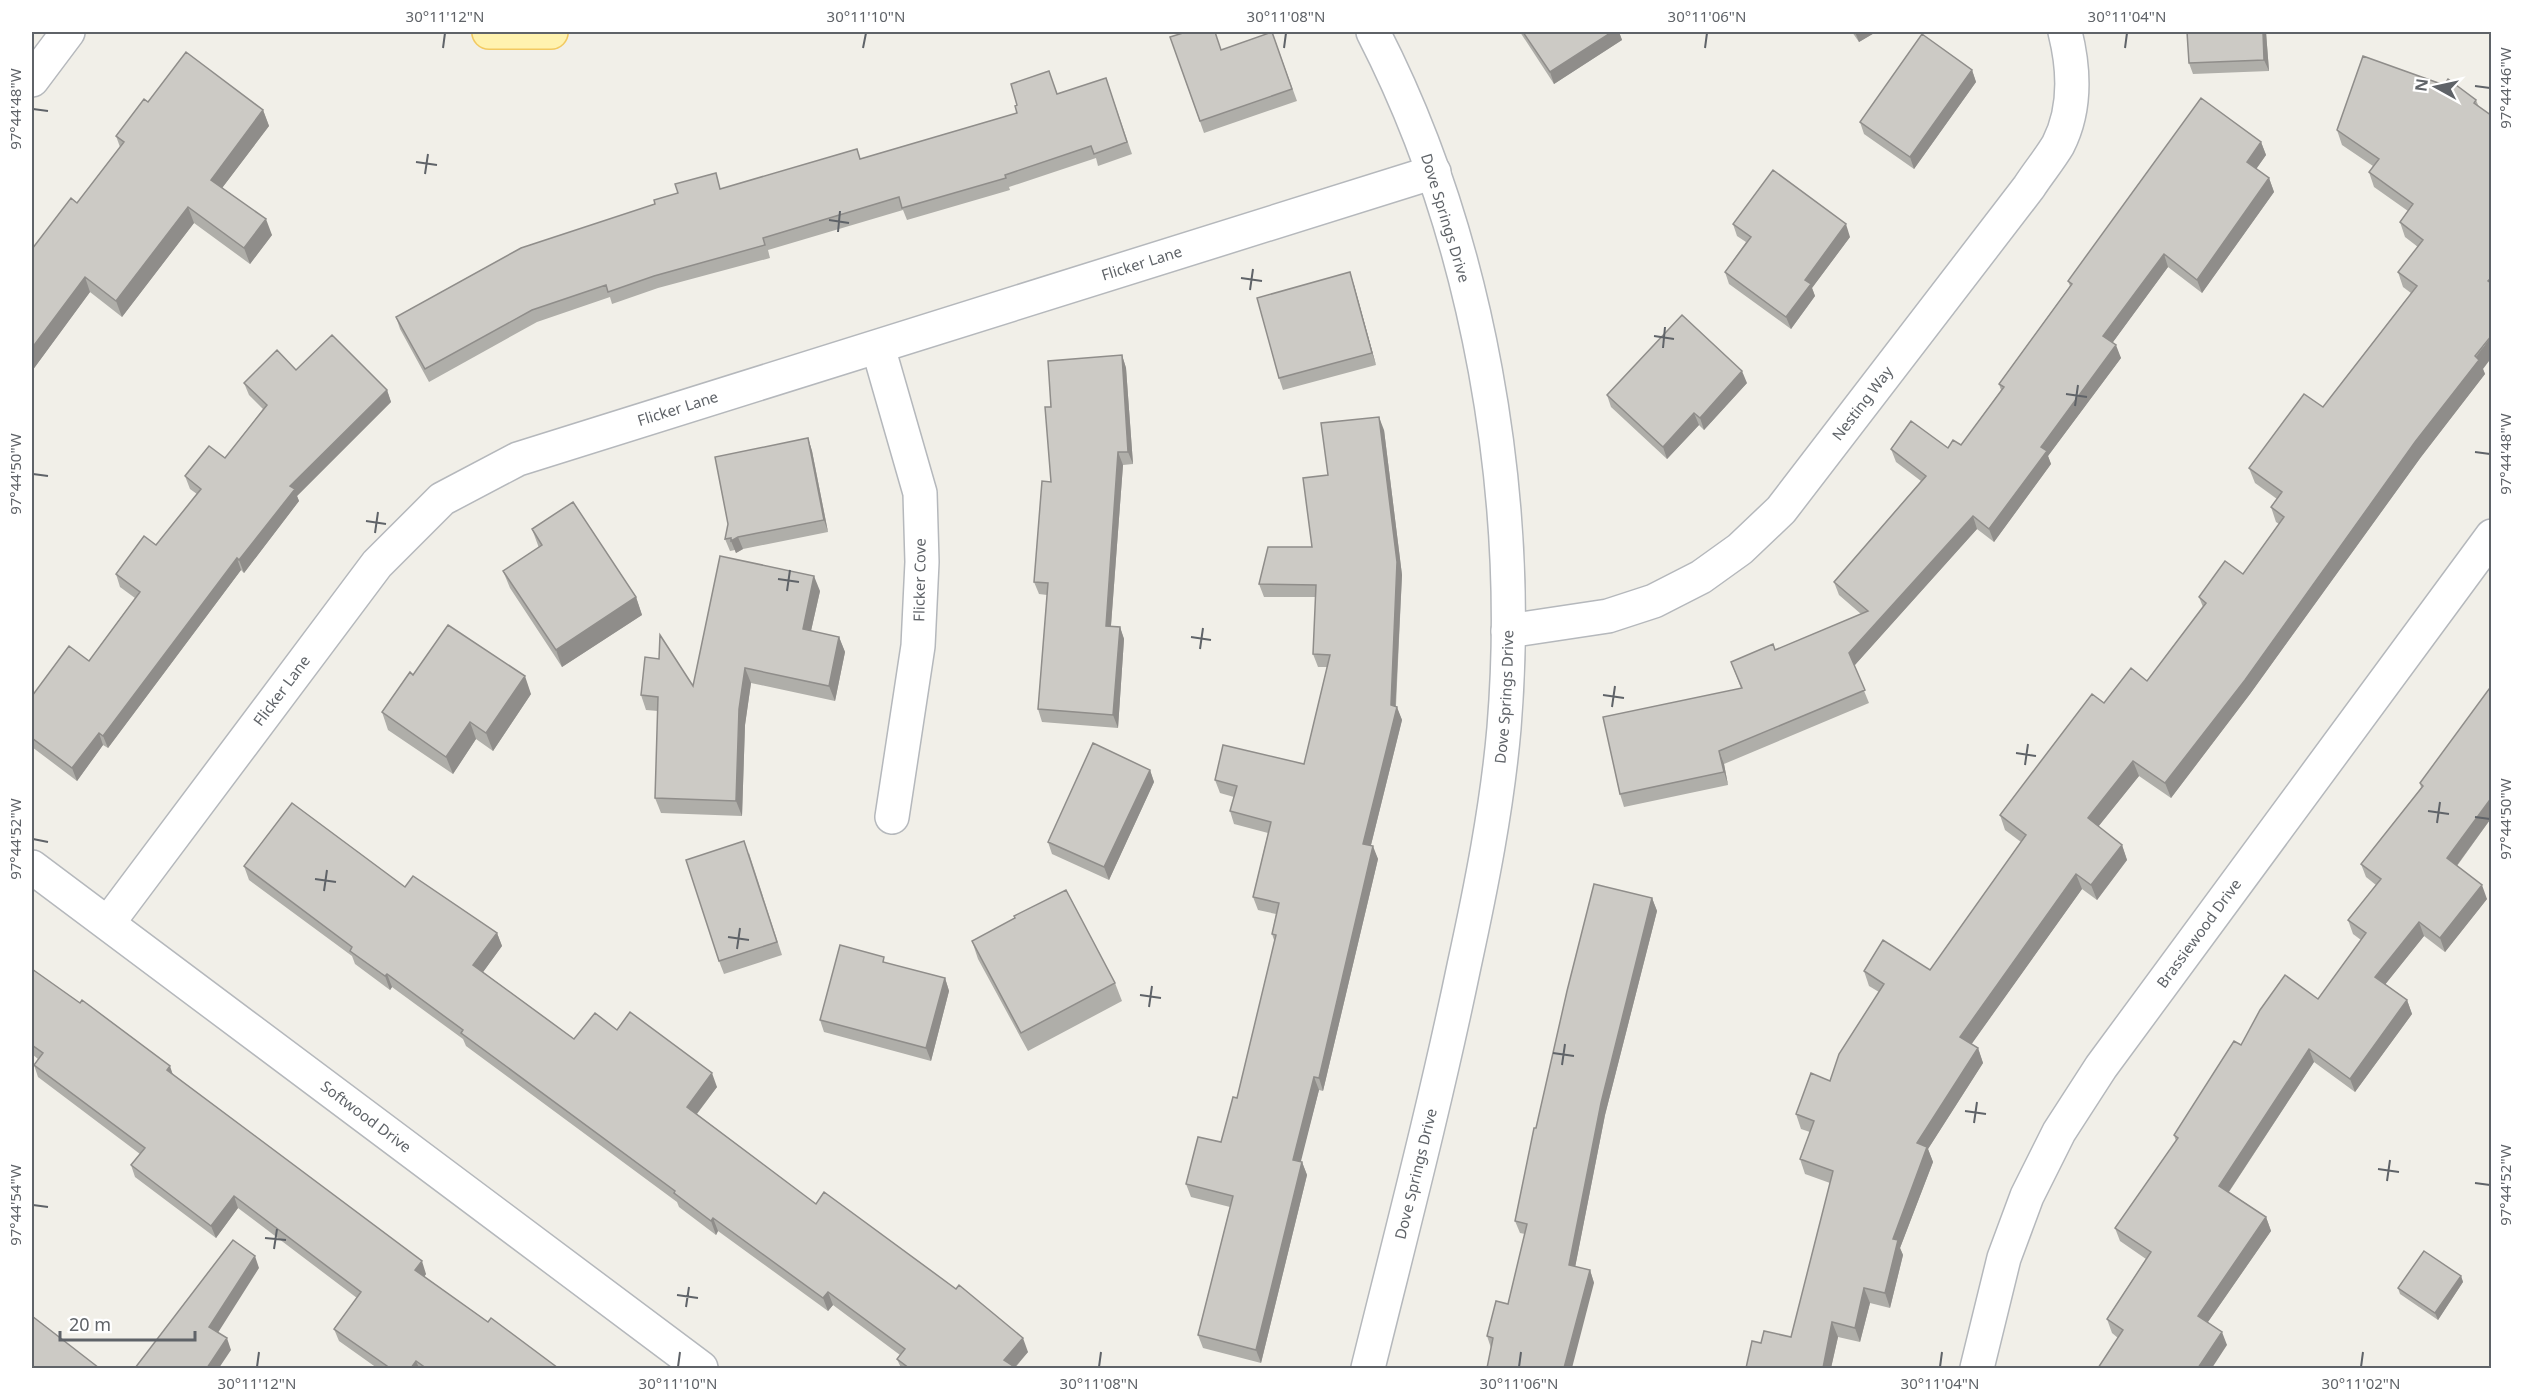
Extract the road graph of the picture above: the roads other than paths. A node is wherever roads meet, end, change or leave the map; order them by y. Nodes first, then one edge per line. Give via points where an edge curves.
1 (68, 32) edge
2 (489, 32) edge
3 (551, 32) edge
4 (1373, 32) edge
5 (2065, 32) edge
6 (32, 80) edge
7 (1434, 172) junction
8 (878, 347) junction
9 (2492, 536) edge
10 (1509, 631) junction
11 (892, 817) dead end
12 (32, 867) edge
13 (108, 923) junction
14 (701, 1368) edge
15 (1368, 1368) edge
16 (1977, 1368) edge

1 - 6 street
2 - 3 main road
4 - 7 street, Dove Springs Drive
5 - 10 street, Nesting Way via 2072,61 2071,103 2058,144 1781,510 1740,549 1701,577 1654,601 1608,616
7 - 8 street, Flicker Lane
7 - 10 street, Dove Springs Drive via 1485,367 1504,524
8 - 11 street, Flicker Cove via 920,493 922,550 918,646
8 - 13 street, Flicker Lane via 518,459 442,499 377,564
9 - 16 street, Brassiewood Drive via 2101,1067 2059,1132 2027,1196 2004,1258
10 - 15 street, Dove Springs Drive via 1504,729 1474,922
12 - 13 street, Softwood Drive
13 - 14 street, Softwood Drive

